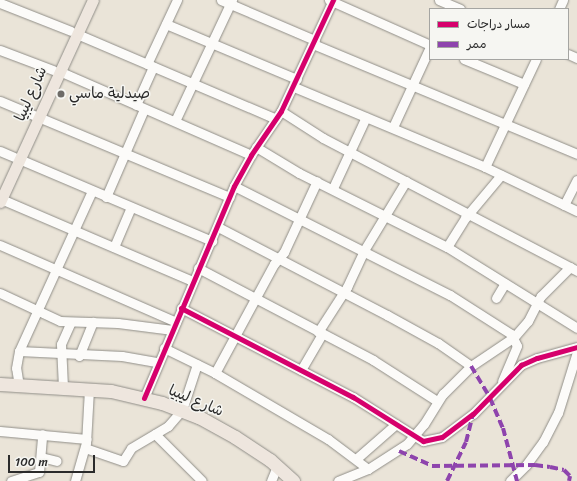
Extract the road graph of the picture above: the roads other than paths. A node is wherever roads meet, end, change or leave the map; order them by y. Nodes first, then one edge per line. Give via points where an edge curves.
1 (86, 0) edge
2 (93, 0) edge
3 (177, 0) edge
4 (221, 0) edge
5 (439, 0) edge
6 (332, 1) edge
7 (231, 2) edge
8 (0, 3) edge
9 (450, 4) edge
10 (166, 24) junction
11 (74, 33) junction
12 (314, 42) junction
13 (210, 43) junction
14 (429, 46) edge
15 (429, 48) edge
16 (0, 50) edge
17 (466, 60) edge
18 (536, 60) edge
19 (150, 65) junction
20 (56, 71) junction
21 (192, 83) junction
22 (295, 83) junction
23 (524, 84) junction
24 (411, 87) junction
25 (0, 101) edge
26 (140, 107) junction
27 (279, 115) junction
28 (35, 117) junction
29 (366, 117) junction
30 (175, 121) junction
31 (505, 125) junction
32 (393, 127) junction
33 (0, 151) edge
34 (254, 151) junction
35 (351, 151) junction
36 (124, 153) junction
37 (577, 154) edge
38 (17, 158) junction
39 (485, 167) junction
40 (501, 175) junction
41 (577, 180) edge
42 (317, 181) junction
43 (406, 181) junction
44 (234, 186) junction
45 (0, 187) edge
46 (333, 188) junction
47 (92, 191) junction
48 (230, 196) junction
49 (106, 197) junction
50 (1, 201) edge
51 (564, 205) junction
52 (131, 207) junction
53 (577, 210) edge
54 (469, 214) junction
55 (385, 215) junction
56 (300, 219) junction
57 (218, 226) junction
58 (75, 231) junction
59 (212, 241) junction
60 (0, 245) edge
61 (114, 247) junction
62 (447, 247) junction
63 (363, 252) junction
64 (279, 259) junction
65 (198, 268) junction
66 (574, 269) edge
67 (58, 270) junction
68 (192, 281) junction
69 (505, 283) junction
70 (343, 292) junction
71 (0, 293) edge
72 (496, 298) dead end
73 (255, 299) junction
74 (537, 302) junction
75 (181, 308) junction
76 (37, 310) junction
77 (71, 322) junction
78 (93, 322) junction
79 (174, 326) junction
80 (577, 328) edge
81 (320, 333) junction
82 (236, 335) junction
83 (514, 337) junction
84 (577, 347) edge
85 (164, 348) junction
86 (19, 350) junction
87 (577, 352) edge
88 (60, 354) junction
89 (79, 356) junction
90 (157, 362) junction
91 (197, 364) junction
92 (471, 366) junction
93 (301, 370) junction
94 (215, 373) junction
95 (0, 384) edge
96 (500, 385) junction
97 (19, 386) junction
98 (63, 387) junction
99 (89, 389) junction
100 (144, 398) junction
101 (437, 401) junction
102 (182, 410) junction
103 (396, 424) junction
104 (0, 431) edge
105 (42, 434) junction
106 (155, 434) junction
107 (414, 437) junction
108 (86, 444) junction
109 (41, 457) junction
110 (356, 458) junction
111 (57, 461) dead end
112 (278, 466) junction
113 (368, 469) junction
114 (11, 481) edge
115 (75, 481) edge
116 (202, 481) edge
117 (271, 481) edge
118 (293, 481) edge
119 (338, 481) edge
120 (510, 481) edge

1 - 11 main road, شارع ليبيا
2 - 11 main road, شارع ليبيا
3 - 10 street
4 - 7 street
5 - 9 street
6 - 12 street
6 - 14 street
7 - 12 street
7 - 13 street
8 - 11 street
10 - 13 street
10 - 19 street
11 - 19 street
11 - 20 main road, شارع ليبيا
12 - 22 street
12 - 24 street
13 - 21 street
13 - 22 street
15 - 24 street
16 - 20 street
17 - 23 street
18 - 23 street
19 - 21 street
19 - 26 street
20 - 26 street
20 - 28 main road, شارع ليبيا
21 - 27 street
21 - 30 street
22 - 27 street
22 - 29 street
23 - 31 street
24 - 31 street
24 - 32 street
25 - 28 street
26 - 30 street
26 - 36 street
27 - 34 street
27 - 35 street
28 - 36 street
28 - 38 main road, شارع ليبيا
29 - 32 street
29 - 35 street
30 - 34 street
31 - 37 street
31 - 39 street
32 - 39 street
33 - 38 street
34 - 42 street
34 - 44 street
35 - 43 street
35 - 46 street
36 - 48 street
36 - 49 street
38 - 45 main road, شارع ليبيا
38 - 47 street
38 - 50 main road, شارع ليبيا
39 - 40 street
40 - 51 street
40 - 54 street
41 - 51 street
42 - 46 street
42 - 56 street
43 - 54 street
43 - 55 street
44 - 48 street
44 - 56 street
46 - 55 street
47 - 49 street
47 - 58 street
48 - 57 street
49 - 52 street
50 - 58 street
51 - 53 street
52 - 59 street
52 - 61 street
54 - 62 street
54 - 66 street
55 - 62 street
55 - 63 street
56 - 63 street
56 - 64 street
57 - 59 street
57 - 64 street
58 - 61 street
58 - 67 street
59 - 65 street
60 - 67 street
61 - 68 street
62 - 69 street
63 - 70 street
63 - 83 street via 455,298
64 - 70 street
64 - 73 street
65 - 68 street
65 - 73 street
66 - 74 street
67 - 76 street
67 - 79 street
68 - 75 street
69 - 72 street
69 - 74 street
70 - 81 street
70 - 92 street via 419,332
71 - 76 street
73 - 81 street
73 - 82 street
74 - 80 street
74 - 83 street via 528,321
75 - 79 street
75 - 82 street
76 - 77 street via 58,320
76 - 86 street
77 - 78 street
77 - 88 street via 61,341
78 - 79 street
78 - 89 street
79 - 85 street
81 - 93 street
81 - 101 street via 381,364
82 - 93 street
82 - 94 street
83 - 92 street
83 - 96 street via 516,350
84 - 96 street via 527,362
85 - 90 street
85 - 91 street
86 - 88 street
86 - 97 street via 16,368
87 - 120 street via 570,382 546,436 526,465
88 - 89 street
88 - 98 street
89 - 90 street via 122,356
90 - 100 street
91 - 94 street
91 - 102 street
92 - 101 street
93 - 103 street via 367,405
94 - 110 street
95 - 97 highway, شارع ليبيا
96 - 107 street via 473,414 442,437 428,442
97 - 98 highway, شارع ليبيا
98 - 99 highway, شارع ليبيا
99 - 100 highway, شارع ليبيا
99 - 108 street
100 - 102 highway, شارع ليبيا
101 - 107 street
102 - 106 street via 168,426
102 - 112 highway, شارع ليبيا via 235,437
103 - 107 street
103 - 110 street
104 - 105 street
105 - 108 street
105 - 109 street
106 - 108 street via 131,448 122,461
106 - 116 street
107 - 113 street via 402,449
108 - 115 street
109 - 111 street
109 - 114 street via 38,472
110 - 113 street
112 - 117 street
112 - 118 highway, شارع ليبيا
113 - 119 street

